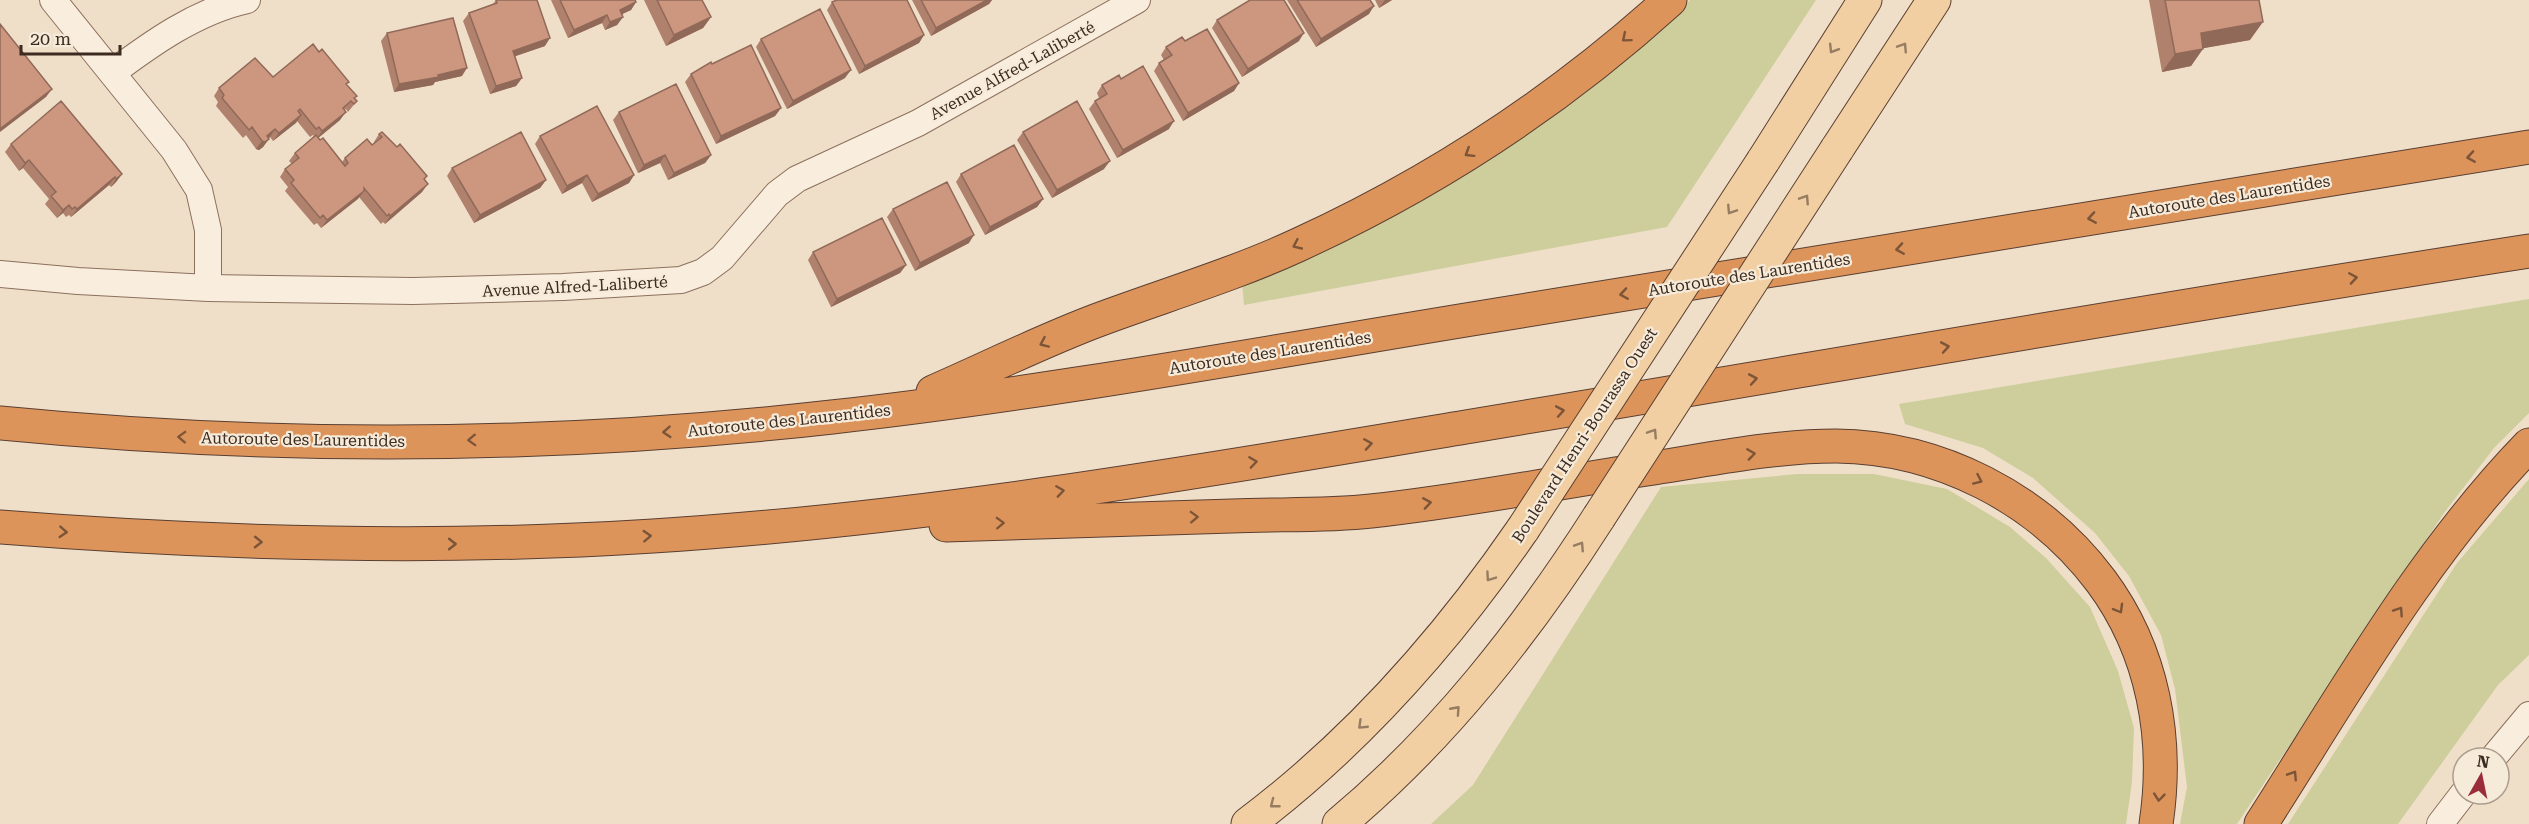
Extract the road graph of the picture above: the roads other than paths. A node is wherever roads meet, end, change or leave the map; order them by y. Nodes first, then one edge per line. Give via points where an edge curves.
1 (53, 0) edge
2 (247, 0) edge
3 (1137, 0) edge
4 (1670, 0) edge
5 (1865, 0) edge
6 (1934, 0) edge
7 (112, 73) junction
8 (2529, 147) edge
9 (2529, 251) edge
10 (0, 274) edge
11 (208, 288) junction
12 (892, 410) junction
13 (0, 423) edge
14 (2529, 445) edge
15 (0, 527) edge
16 (710, 532) junction
17 (2529, 716) edge
18 (2503, 746) edge
19 (2454, 806) edge
20 (1248, 824) edge
21 (1339, 824) edge
22 (2156, 824) edge
23 (2261, 824) edge
24 (2440, 824) edge

1 - 7 street
2 - 7 street via 186,24
3 - 11 street, Avenue Alfred-Laliberté via 918,123 797,179 777,194 722,258 692,276 649,283 482,291
4 -> 12 highway via 1588,69 1505,129 1376,206 1255,264 1098,320
5 -> 20 main road, Boulevard Henri-Bourassa Ouest, bridge via 1486,583 1408,678 1300,784
21 -> 6 main road, bridge via 1417,753 1477,686 1562,576
7 - 11 street via 174,150 199,190 208,231
8 -> 12 highway, Autoroute des Laurentides
16 -> 9 highway via 1030,495 1310,453
10 - 11 street, Avenue Alfred-Laliberté
12 -> 13 highway, Autoroute des Laurentides via 690,430 458,441 178,437
23 -> 14 highway via 2412,591 2478,503
15 -> 16 highway via 237,542 389,544 533,542
16 -> 22 highway via 1369,512 1782,450 1831,446 1879,449 1949,468 2007,495 2051,527 2096,575 2131,631 2155,703 2161,768
17 - 18 street
19 - 24 street

